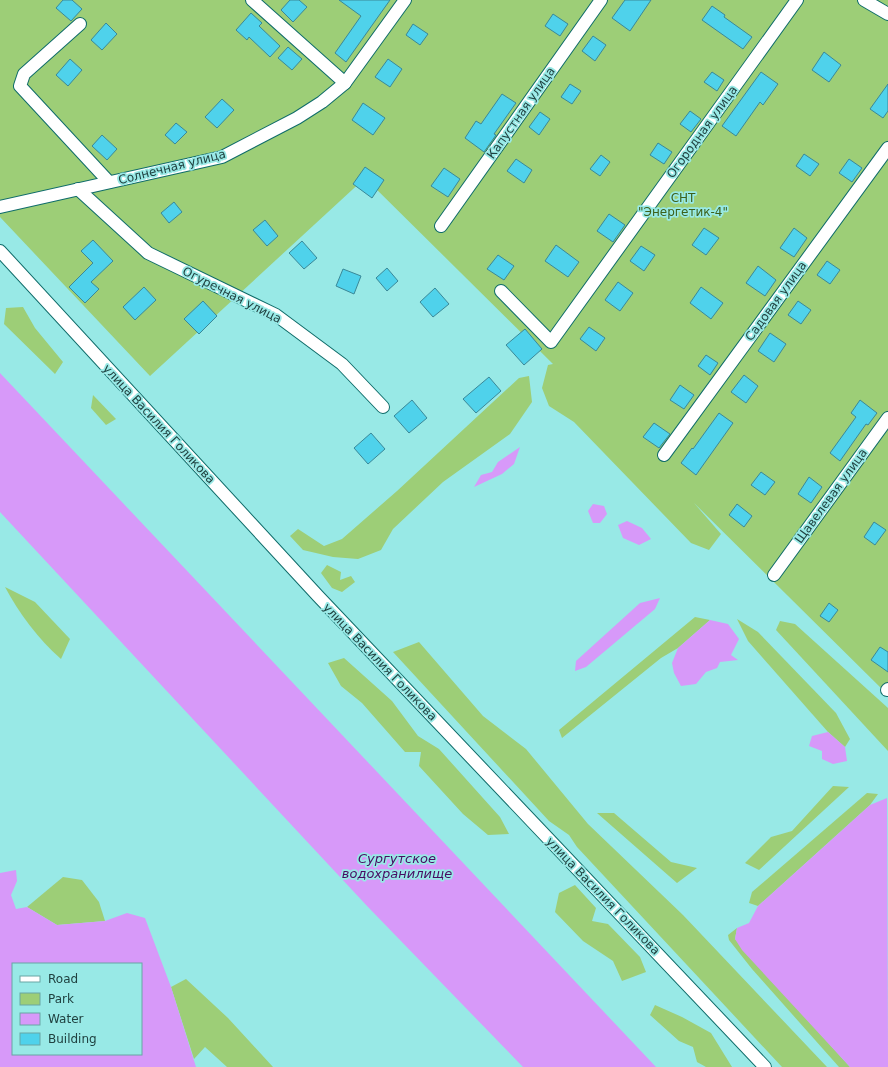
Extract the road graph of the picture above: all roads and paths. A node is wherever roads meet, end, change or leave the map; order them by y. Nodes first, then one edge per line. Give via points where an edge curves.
1 (252, 0) edge
2 (405, 0) edge
3 (602, 0) edge
4 (797, 0) edge
5 (864, 0) edge
6 (888, 14) edge
7 (80, 24) dead end
8 (345, 83) junction
9 (888, 148) edge
10 (109, 182) junction
11 (78, 189) junction
12 (0, 207) edge
13 (441, 226) dead end
14 (0, 251) edge
15 (500, 291) dead end
16 (383, 407) dead end
17 (888, 418) edge
18 (664, 455) dead end
19 (774, 575) dead end
20 (765, 1067) edge

1 - 8 street
2 - 8 street, Солнечная улица
3 - 13 street, Капустная улица
4 - 15 street, Огородная улица via 552,342
5 - 6 street
7 - 10 street via 24,74 20,86
8 - 10 street, Солнечная улица via 298,118 222,157
9 - 18 street, Садовая улица
10 - 11 street, Солнечная улица
11 - 12 street, Солнечная улица
11 - 16 street, Огуречная улица via 148,253 276,315 342,364
14 - 20 street, улица Василия Голикова via 308,586
17 - 19 street, Щавелевая улица

